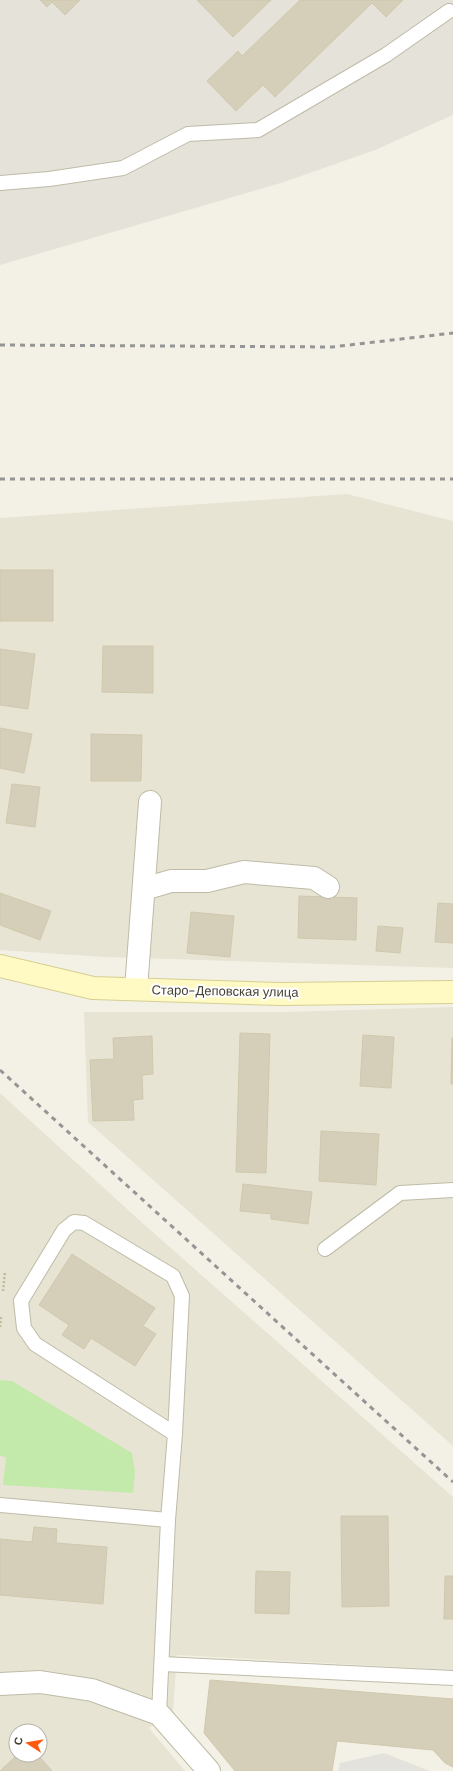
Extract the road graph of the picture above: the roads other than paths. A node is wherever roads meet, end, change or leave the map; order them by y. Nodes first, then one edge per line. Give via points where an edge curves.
1 (449, 11) dead end
2 (0, 183) edge
3 (150, 802) dead end
4 (328, 887) dead end
5 (144, 889) junction
6 (0, 966) edge
7 (136, 989) junction
8 (453, 992) edge
9 (453, 1190) edge
10 (325, 1249) dead end
11 (175, 1434) junction
12 (0, 1505) edge
13 (168, 1520) junction
14 (162, 1664) junction
15 (453, 1678) edge
16 (0, 1684) edge
17 (159, 1714) junction
18 (208, 1771) edge

1 - 2 lane via 386,55 258,130 188,134 123,168
3 - 5 street
4 - 5 street via 314,878 244,872 208,881 171,881
5 - 7 street
6 - 7 main road, Старо-Деповская улица via 93,988
7 - 8 main road, Старо-Деповская улица via 281,994
9 - 10 lane via 400,1193
11 - 11 lane via 182,1296 174,1276 84,1222 74,1222 64,1230 20,1301 24,1328 36,1344
11 - 13 lane
12 - 13 lane
13 - 14 lane
14 - 15 lane
14 - 17 lane
16 - 17 street via 40,1682 92,1690
17 - 18 street

